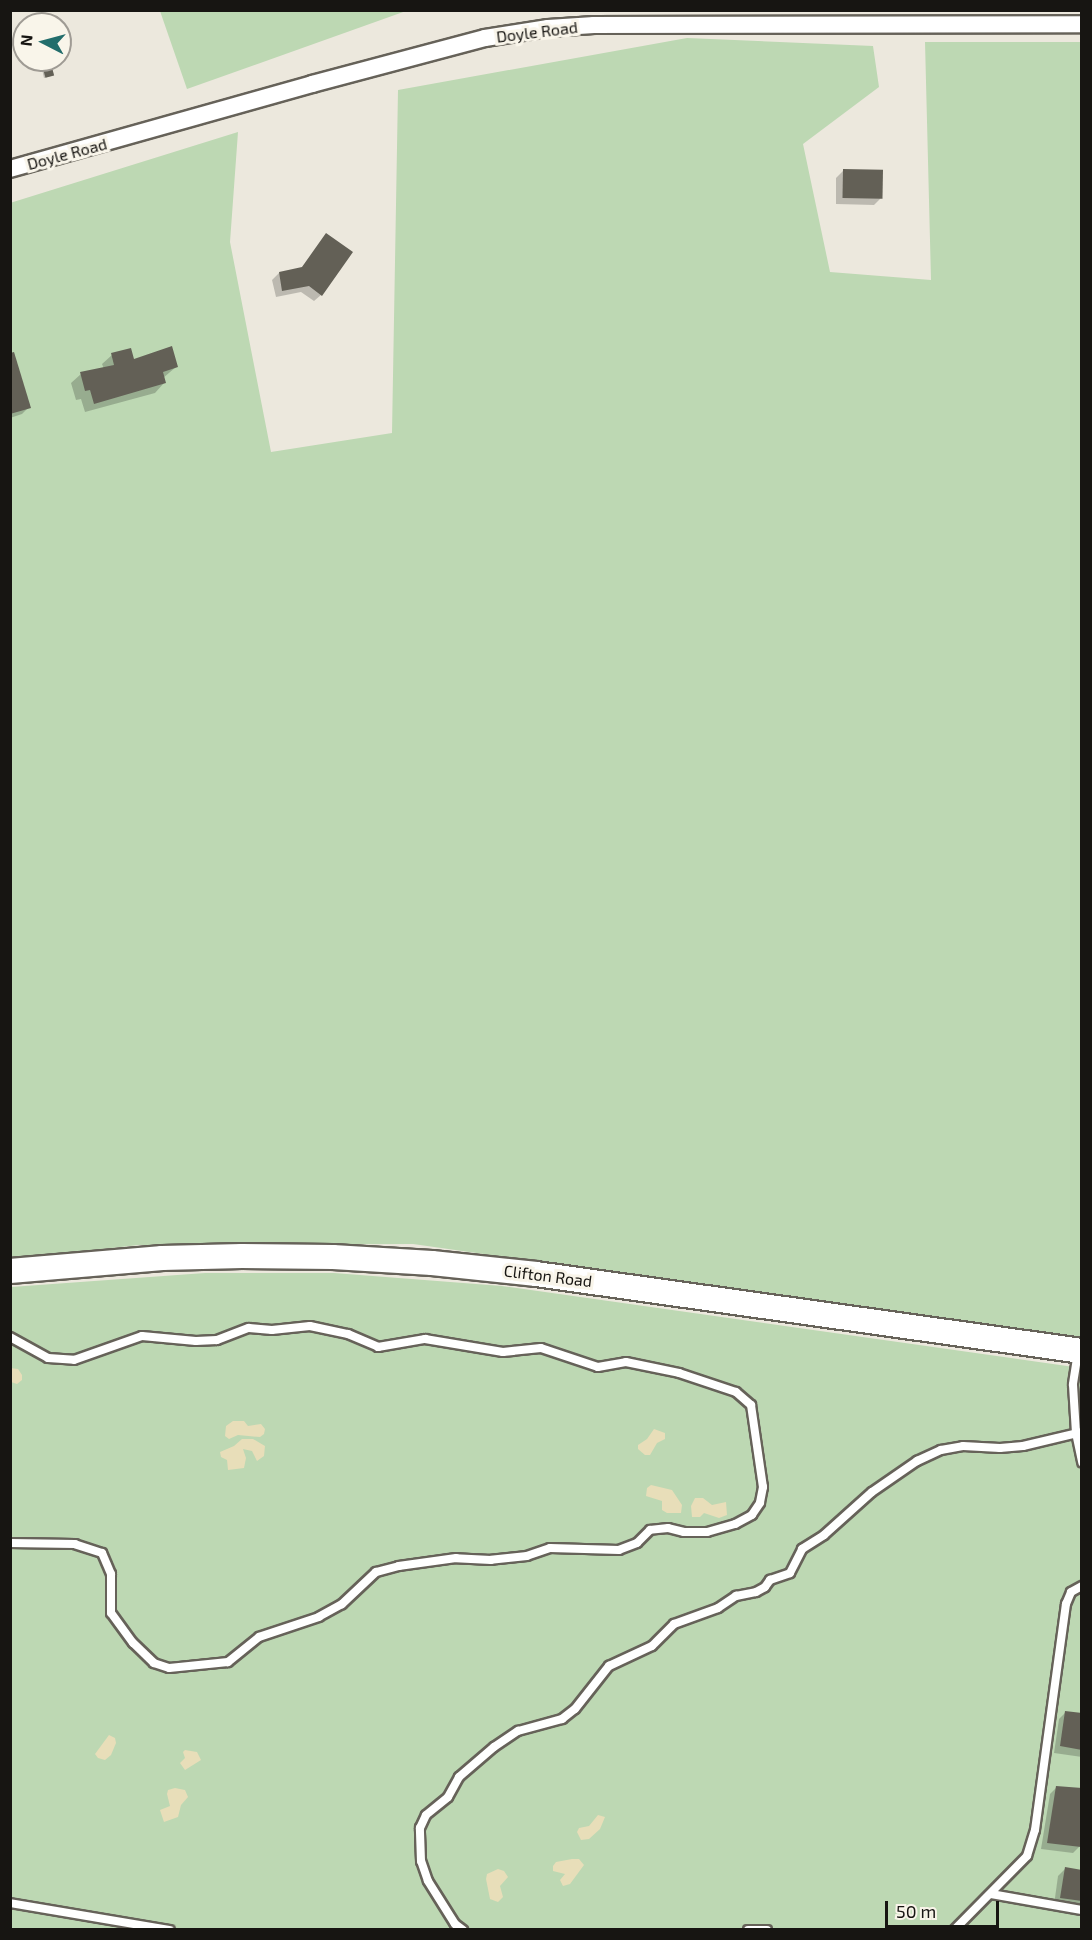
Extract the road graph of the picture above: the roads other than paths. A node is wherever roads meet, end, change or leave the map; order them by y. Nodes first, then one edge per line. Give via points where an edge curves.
1 (594, 18) edge
2 (1082, 24) edge
3 (10, 170) edge
4 (10, 1271) edge
5 (10, 1337) edge
6 (1080, 1351) edge
7 (1079, 1433) edge
8 (1082, 1462) edge
9 (10, 1543) edge
10 (1082, 1586) edge
11 (991, 1894) junction
12 (10, 1903) edge
13 (1082, 1910) edge
14 (170, 1929) edge
15 (463, 1929) edge
16 (748, 1929) edge
17 (767, 1929) edge
18 (954, 1929) edge

1 - 2 street, Doyle Road
1 - 3 street, Doyle Road via 484,38
4 - 6 main road, Clifton Road via 162,1258 242,1256 432,1263 536,1274
5 - 9 lane via 48,1358 74,1360 142,1336 217,1340 249,1328 310,1326 348,1334 378,1347 425,1339 503,1352 541,1348 598,1368 626,1362 679,1373 736,1392 751,1406 763,1487 760,1503 752,1515 707,1532 650,1530 637,1543 619,1550 550,1548 527,1556 492,1560 456,1558 376,1572 342,1604 319,1617 259,1637 228,1662 169,1668 154,1663 111,1613 111,1574 102,1553 75,1544
6 - 7 lane via 1073,1385
7 - 8 lane
7 - 15 lane via 1023,1446 963,1446 941,1450 917,1461 802,1549 790,1573 770,1580 756,1592 736,1596 718,1608 674,1624 652,1646 609,1666 575,1709 562,1719 518,1731 494,1747 459,1777 448,1797 426,1815 420,1828 421,1861 428,1881 455,1924
10 - 11 lane via 1071,1592 1065,1604 1035,1830 1027,1856
11 - 13 lane
11 - 18 lane
12 - 14 lane
16 - 17 lane

